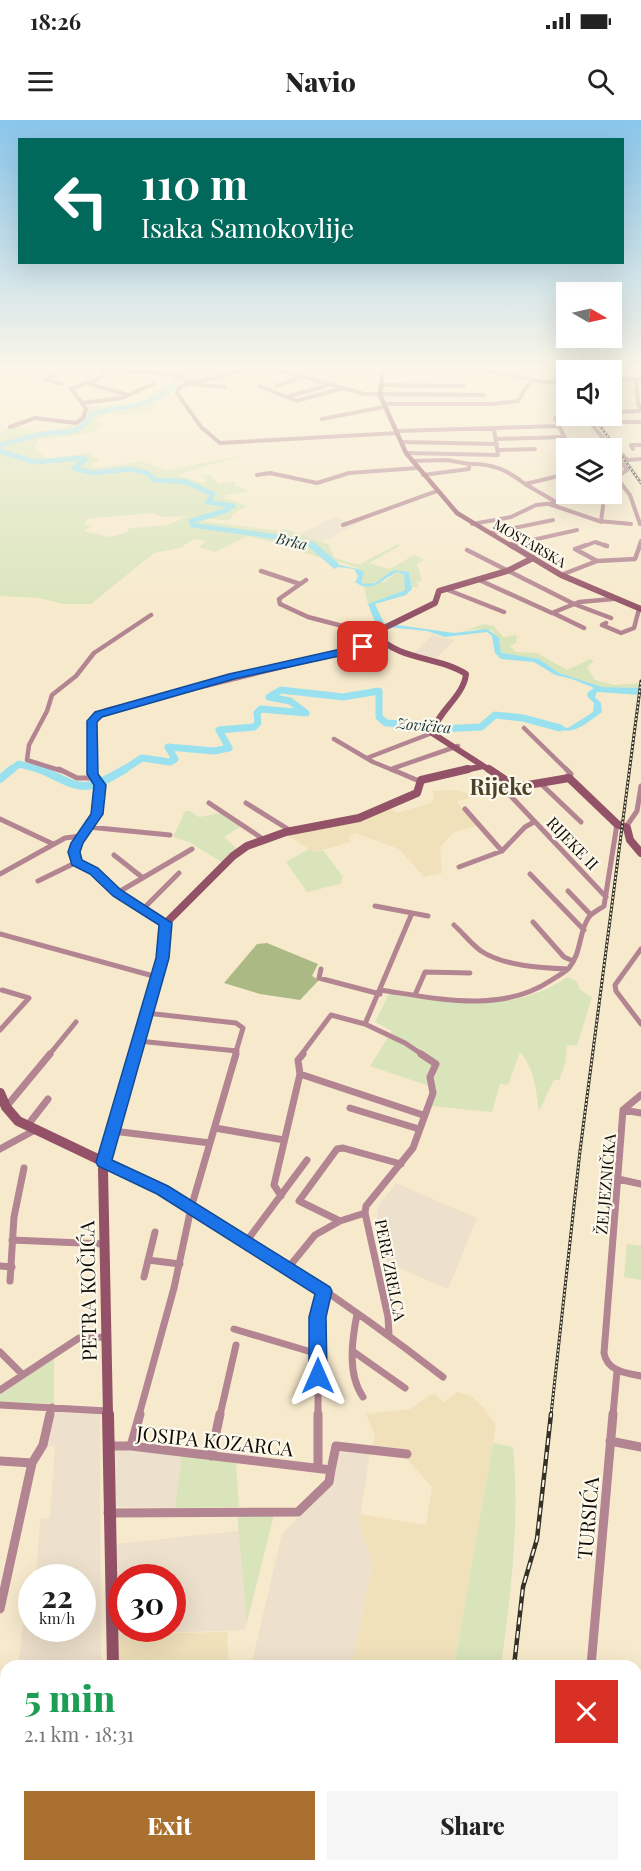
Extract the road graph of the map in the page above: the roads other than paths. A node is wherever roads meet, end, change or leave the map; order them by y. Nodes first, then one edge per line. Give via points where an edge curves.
1 (498, 450) edge
2 (406, 453) joint
3 (623, 455) dead end
4 (641, 459) edge
5 (412, 461) junction
6 (469, 464) junction
7 (417, 468) junction
8 (257, 475) dead end
9 (423, 475) junction
10 (556, 477) edge
11 (622, 482) edge
12 (525, 484) junction
13 (437, 491) junction
14 (556, 503) joint
15 (548, 504) junction
16 (603, 506) dead end
17 (553, 520) dead end
18 (601, 522) junction
19 (472, 524) junction
20 (631, 524) dead end
21 (640, 524) edge
22 (343, 525) dead end
23 (577, 530) dead end
24 (490, 533) junction
25 (604, 537) dead end
26 (595, 542) junction
27 (641, 542) edge
28 (510, 545) junction
29 (606, 546) dead end
30 (467, 549) dead end
31 (533, 558) junction
32 (597, 561) junction
33 (261, 571) dead end
34 (507, 571) junction
35 (561, 575) junction
36 (476, 579) junction
37 (306, 580) dead end
38 (300, 584) junction
39 (448, 590) junction
40 (613, 599) junction
41 (574, 604) junction
42 (640, 609) edge
43 (504, 612) dead end
44 (553, 613) junction
45 (151, 615) dead end
46 (611, 618) dead end
47 (606, 623) dead end
48 (584, 628) dead end
49 (377, 635) junction
50 (381, 643) junction
51 (524, 728) dead end
52 (433, 730) junction
53 (334, 739) dead end
54 (458, 746) junction
55 (367, 758) junction
56 (483, 766) junction
57 (393, 769) junction
58 (566, 777) junction
59 (94, 779) junction
60 (419, 781) junction
61 (540, 783) junction
62 (641, 786) edge
63 (519, 787) junction
64 (209, 803) dead end
65 (246, 803) dead end
66 (465, 809) dead end
67 (0, 819) edge
68 (534, 822) junction
69 (581, 822) dead end
70 (617, 824) junction
71 (88, 827) junction
72 (626, 827) junction
73 (291, 831) junction
74 (170, 835) dead end
75 (81, 836) junction
76 (263, 839) junction
77 (53, 844) junction
78 (192, 849) dead end
79 (502, 851) junction
80 (641, 853) edge
81 (114, 855) dead end
82 (77, 862) junction
83 (459, 867) dead end
84 (179, 873) dead end
85 (0, 874) edge
86 (530, 874) dead end
87 (143, 878) junction
88 (38, 881) dead end
89 (567, 891) dead end
90 (117, 893) junction
91 (606, 897) junction
92 (375, 906) dead end
93 (143, 909) junction
94 (412, 913) junction
95 (590, 914) junction
96 (428, 916) dead end
97 (533, 922) dead end
98 (166, 923) junction
99 (454, 925) dead end
100 (584, 930) junction
101 (0, 933) edge
102 (641, 950) edge
103 (573, 961) junction
104 (321, 969) dead end
105 (568, 969) junction
106 (471, 973) dead end
107 (157, 977) junction
108 (2, 990) dead end
109 (380, 992) junction
110 (416, 995) junction
111 (146, 1013) junction
112 (76, 1022) dead end
113 (365, 1024) junction
114 (641, 1024) edge
115 (0, 1030) edge
116 (138, 1041) junction
117 (237, 1051) junction
118 (300, 1074) junction
119 (0, 1093) edge
120 (641, 1095) edge
121 (48, 1099) dead end
122 (350, 1108) dead end
123 (5, 1110) edge
124 (623, 1110) junction
125 (641, 1113) edge
126 (423, 1115) junction
127 (215, 1128) junction
128 (31, 1129) junction
129 (419, 1130) junction
130 (113, 1131) junction
131 (284, 1140) junction
132 (210, 1143) junction
133 (0, 1149) edge
134 (307, 1160) dead end
135 (104, 1162) junction
136 (401, 1164) junction
137 (24, 1168) dead end
138 (618, 1179) junction
139 (641, 1184) edge
140 (281, 1196) junction
141 (190, 1208) junction
142 (365, 1213) junction
143 (340, 1221) junction
144 (156, 1232) dead end
145 (12, 1240) junction
146 (246, 1242) junction
147 (104, 1244) junction
148 (148, 1260) junction
149 (180, 1264) junction
150 (0, 1266) edge
151 (12, 1267) junction
152 (288, 1268) junction
153 (144, 1277) dead end
154 (10, 1281) dead end
155 (324, 1291) junction
156 (357, 1314) junction
157 (234, 1329) dead end
158 (388, 1335) junction
159 (106, 1337) junction
160 (236, 1345) dead end
161 (0, 1352) edge
162 (354, 1352) junction
163 (318, 1354) junction
164 (617, 1371) junction
165 (23, 1375) junction
166 (641, 1376) edge
167 (443, 1377) dead end
168 (405, 1388) dead end
169 (0, 1390) edge
170 (363, 1397) dead end
171 (0, 1405) edge
172 (52, 1407) junction
173 (107, 1411) junction
174 (610, 1441) junction
175 (108, 1446) junction
176 (131, 1446) junction
177 (641, 1447) edge
178 (407, 1454) dead end
179 (212, 1456) junction
180 (0, 1461) edge
181 (32, 1463) junction
182 (318, 1468) junction
183 (331, 1470) junction
184 (108, 1513) junction
185 (0, 1609) edge
186 (113, 1660) edge
187 (592, 1660) edge

1 - 2 street via 498,456
2 - 5 street, MOSTARSKA
3 - 4 street via 627,460
5 - 6 street
5 - 7 street, MOSTARSKA
6 - 9 street via 469,469
6 - 12 street via 502,466
7 - 8 street via 349,473 317,483 270,472
7 - 9 street, MOSTARSKA
9 - 13 street, MOSTARSKA
10 - 12 street
11 - 21 street
12 - 14 street
13 - 19 street, MOSTARSKA
13 - 22 street
14 - 15 street
15 - 18 street via 573,516
15 - 19 street via 536,505 511,517
16 - 18 street
17 - 24 street
18 - 20 street
19 - 24 street, MOSTARSKA
23 - 28 street
24 - 28 street, MOSTARSKA
25 - 26 street
26 - 29 street
26 - 32 street via 575,550
27 - 32 street via 635,560
28 - 31 street, MOSTARSKA
30 - 34 street
31 - 34 street
31 - 35 street, MOSTARSKA
32 - 35 street
33 - 38 street
34 - 36 street
34 - 41 street
35 - 40 street, MOSTARSKA
36 - 39 street
36 - 44 street
37 - 38 street
38 - 49 street via 279,599 280,604
39 - 43 street
39 - 49 street via 438,592 431,606 391,623
40 - 41 street
40 - 42 street, MOSTARSKA
41 - 44 street
41 - 46 street
42 - 47 street via 634,628 618,632 602,626
44 - 48 street
45 - 59 street via 94,653 76,676 55,691 29,745 27,760 77,778
49 - 50 street
50 - 52 street via 390,650 448,664 466,674 467,680 440,713
50 - 59 street via 232,676 99,714 92,721
51 - 58 street via 571,774
52 - 54 street
52 - 55 street via 403,745 385,747
53 - 55 street
54 - 56 street
54 - 57 street
55 - 57 street
56 - 60 street
56 - 63 street
57 - 60 street
58 - 61 street
58 - 70 street
59 - 71 street via 100,785 97,814
60 - 73 street via 417,793 365,816
61 - 63 street
61 - 69 street
62 - 72 street via 637,811
63 - 68 street, RIJEKE II via 506,791
64 - 76 street
65 - 73 street
66 - 79 street
67 - 77 street
68 - 79 street
68 - 91 street, RIJEKE II
70 - 72 street
70 - 91 street
71 - 74 street
71 - 75 street
72 - 80 street via 630,840
73 - 76 street
75 - 77 street
75 - 82 street via 75,848
76 - 98 street via 233,856
77 - 85 street
78 - 87 street
79 - 83 street
81 - 87 street
82 - 88 street
82 - 90 street via 94,871
84 - 93 street
86 - 100 street
87 - 90 street
89 - 95 street
90 - 93 street
91 - 95 street via 603,908
92 - 94 street
93 - 98 street
94 - 96 street
94 - 109 street
95 - 100 street
97 - 103 street via 564,957
98 - 107 street, PETRA KOČIĆA via 165,949
99 - 105 street via 481,951 548,968
100 - 103 street
101 - 107 street
102 - 114 street via 615,985
103 - 105 street
104 - 109 street via 319,978
105 - 110 street via 539,988 511,997 464,1001
106 - 110 street via 425,972
107 - 111 street, PETRA KOČIĆA
108 - 115 street via 29,998
109 - 110 street
109 - 113 street
111 - 116 street, PETRA KOČIĆA
111 - 117 street via 240,1024 243,1028
112 - 123 street
113 - 118 street via 331,1015 298,1060
113 - 126 street, PERE ZRELCA via 436,1062 430,1077 434,1094
116 - 117 street
116 - 130 street, PETRA KOČIĆA
117 - 127 street
118 - 126 street
118 - 131 street
119 - 123 street
120 - 124 street, ŽELJEZNIČKA
121 - 128 street
122 - 129 street
123 - 128 street
124 - 125 street
124 - 138 street, ŽELJEZNIČKA
126 - 129 street, PERE ZRELCA
127 - 131 street
127 - 132 street
128 - 133 street
128 - 135 street
129 - 136 street, PERE ZRELCA via 413,1148
130 - 132 street
130 - 135 street, PETRA KOČIĆA
131 - 140 street via 274,1185
132 - 141 street
134 - 140 street
135 - 141 street
135 - 147 street, PETRA KOČIĆA
136 - 142 street, PERE ZRELCA via 369,1200
136 - 143 street via 337,1149 299,1201
137 - 145 street
138 - 139 street
138 - 164 street, ŽELJEZNIČKA via 604,1353
140 - 146 street
141 - 146 street
141 - 149 street
142 - 143 street
142 - 158 street, PERE ZRELCA via 388,1317
143 - 152 street via 315,1235
144 - 148 street
145 - 147 street
145 - 151 street
146 - 152 street
147 - 159 street, PETRA KOČIĆA
148 - 149 street
148 - 153 street
149 - 176 street
150 - 151 street
151 - 154 street
152 - 155 street
155 - 156 street
155 - 163 street via 318,1317
156 - 158 street
156 - 162 street
157 - 163 street
158 - 167 street
159 - 165 street via 79,1338
159 - 173 street, PETRA KOČIĆA
160 - 179 street
161 - 165 street
162 - 168 street
162 - 170 street via 356,1390
163 - 182 street
164 - 166 street
164 - 174 street, TURSIĆA
165 - 169 street
171 - 172 street
172 - 173 street
172 - 181 street via 43,1445
173 - 175 street, PETRA KOČIĆA
174 - 177 street
174 - 187 street, TURSIĆA
175 - 176 street, JOSIPA KOZARCA
175 - 184 street, PETRA KOČIĆA
176 - 179 street, JOSIPA KOZARCA
178 - 183 street via 336,1446
179 - 182 street, JOSIPA KOZARCA
180 - 181 street
181 - 185 street
182 - 183 street, JOSIPA KOZARCA
183 - 184 street via 329,1482 298,1512
184 - 186 street, PETRA KOČIĆA

